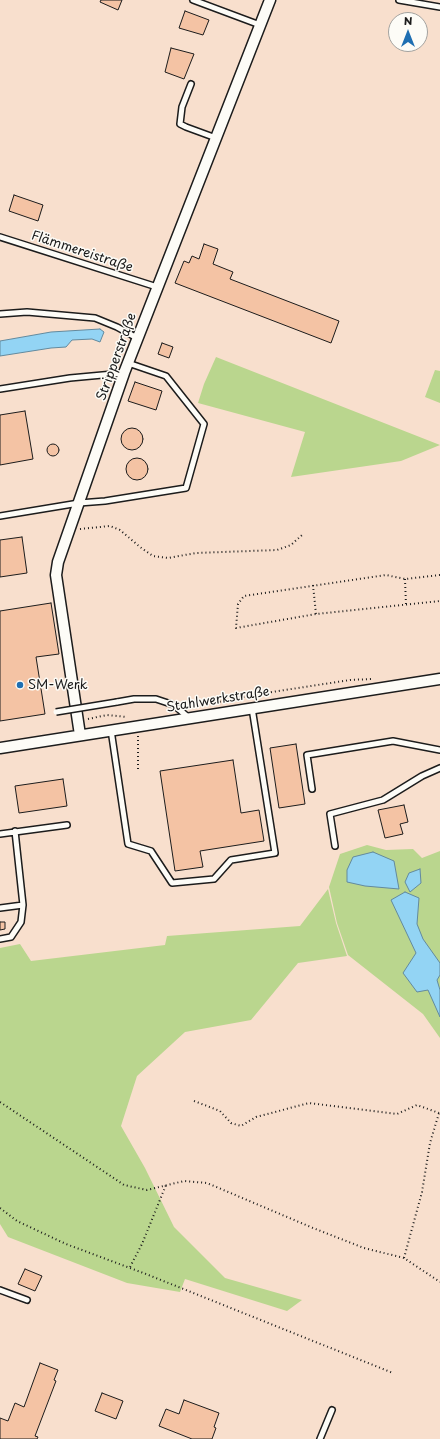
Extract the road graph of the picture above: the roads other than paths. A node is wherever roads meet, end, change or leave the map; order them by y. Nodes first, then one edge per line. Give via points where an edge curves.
1 (193, 0) edge
2 (399, 0) edge
3 (272, 1) edge
4 (440, 7) edge
5 (260, 25) junction
6 (191, 84) dead end
7 (216, 138) junction
8 (0, 237) edge
9 (157, 287) junction
10 (0, 314) edge
11 (137, 338) junction
12 (128, 363) junction
13 (124, 373) junction
14 (0, 388) edge
15 (79, 503) junction
16 (0, 516) edge
17 (440, 680) edge
18 (252, 708) junction
19 (56, 712) dead end
20 (189, 718) junction
21 (111, 730) junction
22 (80, 735) junction
23 (0, 748) edge
24 (440, 750) edge
25 (440, 768) edge
26 (312, 790) dead end
27 (67, 825) dead end
28 (15, 831) junction
29 (0, 834) edge
30 (335, 846) dead end
31 (23, 905) junction
32 (0, 908) edge
33 (0, 939) edge
34 (0, 1290) edge
35 (27, 1300) dead end
36 (332, 1410) dead end
37 (320, 1439) edge

1 - 5 lane
2 - 4 lane
3 - 5 street, Stripperstraße
5 - 7 street, Stripperstraße
6 - 7 lane via 182,107 180,124
7 - 9 street, Stripperstraße
8 - 9 lane, Flämmereistraße
9 - 11 street, Stripperstraße
10 - 11 lane via 27,312 95,318 117,326
11 - 12 street, Stripperstraße
12 - 13 street, Stripperstraße
12 - 15 lane via 166,376 204,424 186,488
13 - 14 lane
13 - 15 street, Stripperstraße
15 - 16 lane
15 - 22 street, Stripperstraße via 58,562 56,575
17 - 18 street, Stahlwerkstraße
18 - 20 street, Stahlwerkstraße
18 - 21 lane via 275,853 231,860 214,879 172,883 151,851 128,844
19 - 20 lane, bridge via 134,699 156,699 174,705
20 - 21 street, Stahlwerkstraße
21 - 22 street, Stahlwerkstraße
22 - 23 street, Stahlwerkstraße
24 - 26 lane via 393,741 308,756
25 - 30 lane via 383,800 330,814
27 - 28 lane
28 - 29 lane
28 - 31 lane
31 - 32 lane
31 - 33 lane via 21,922 11,937
34 - 35 lane
36 - 37 lane

